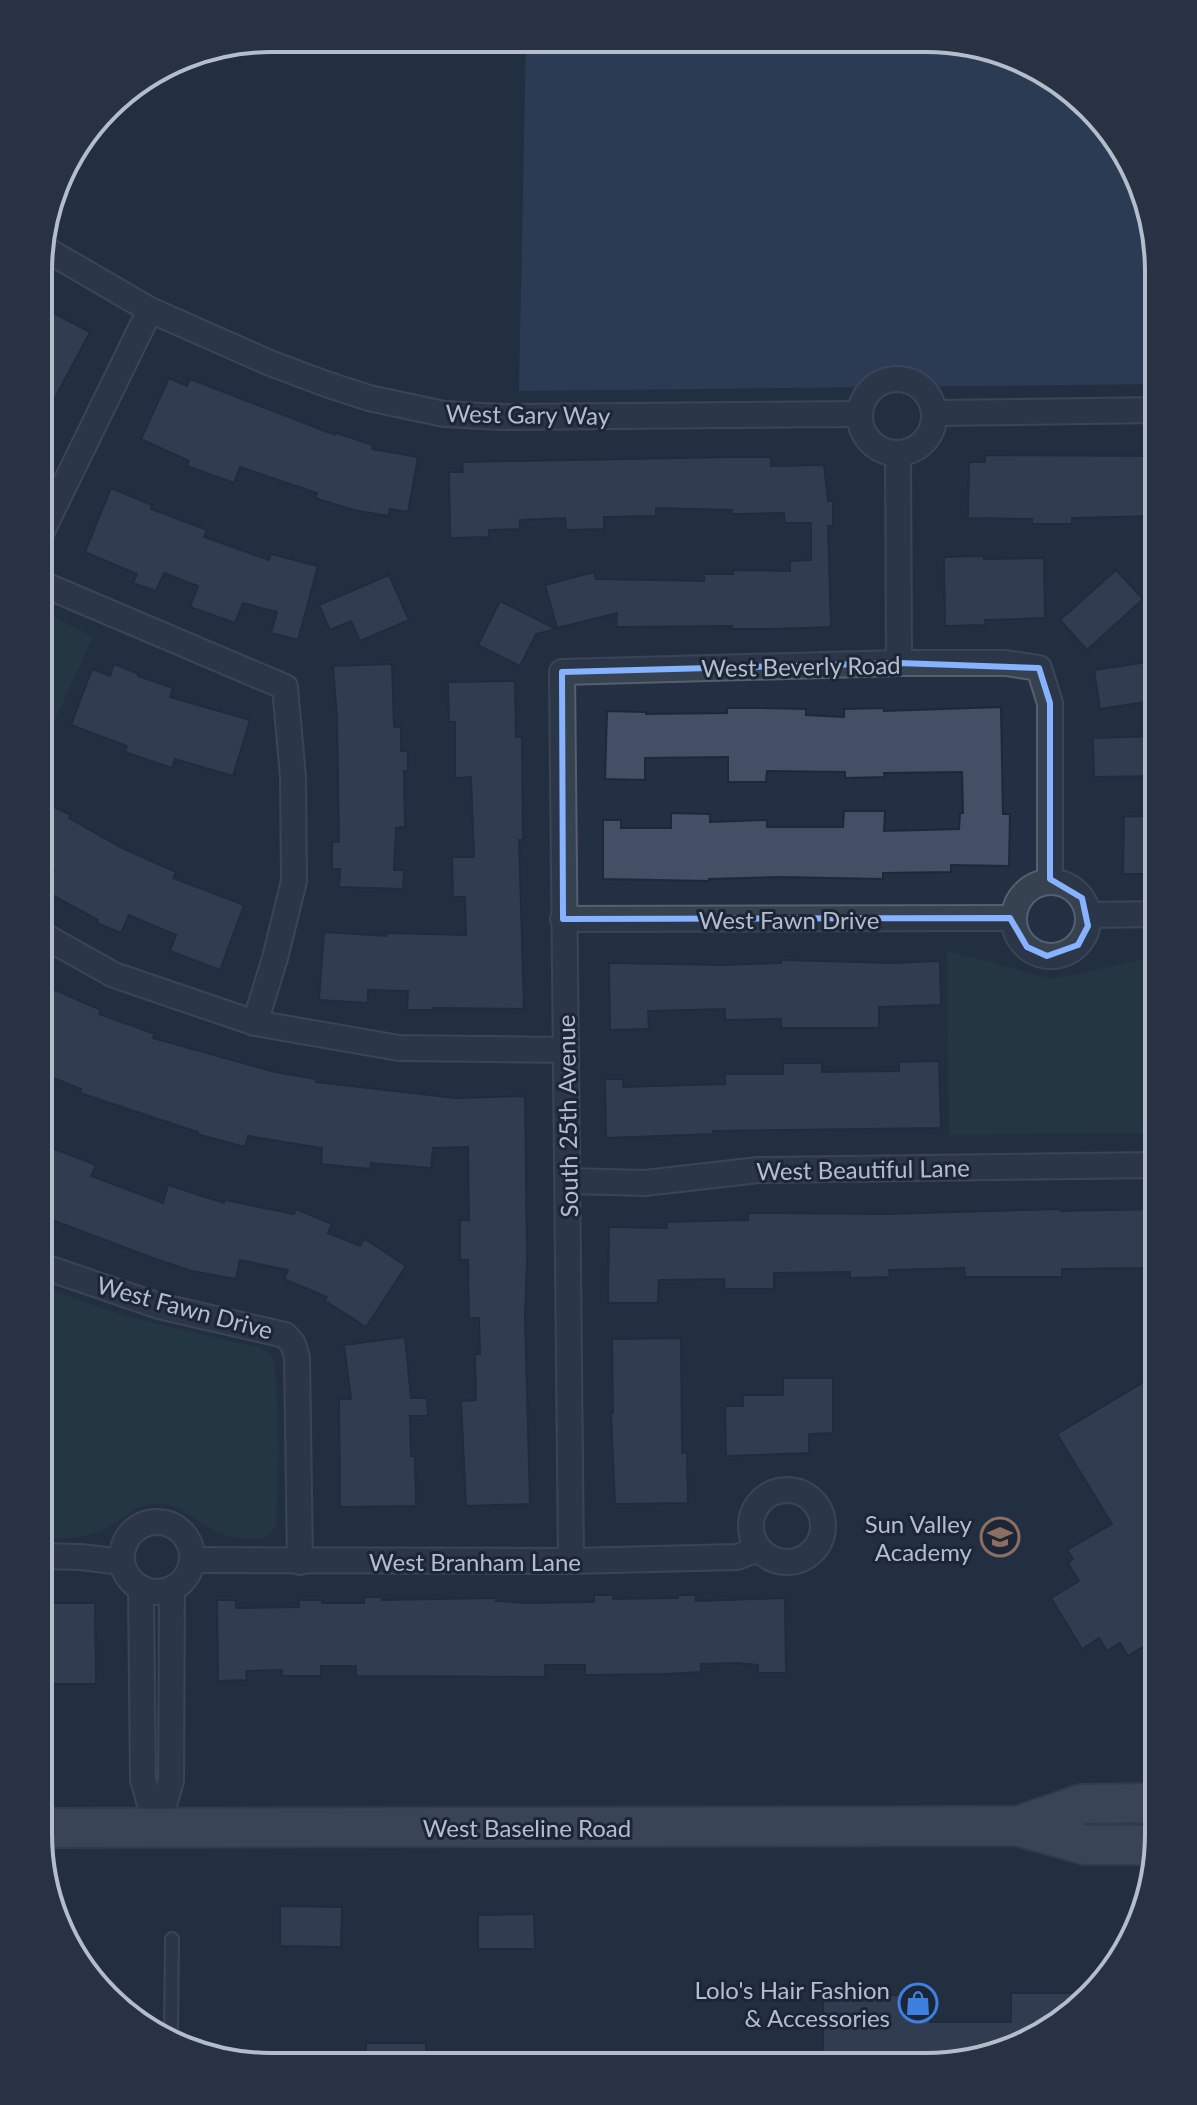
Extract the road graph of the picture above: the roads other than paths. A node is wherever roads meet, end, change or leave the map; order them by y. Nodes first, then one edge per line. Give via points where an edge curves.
1 (53, 254) edge
2 (150, 310) junction
3 (1145, 410) edge
4 (934, 413) junction
5 (860, 414) junction
6 (898, 453) junction
7 (52, 510) edge
8 (52, 588) edge
9 (899, 663) junction
10 (562, 672) joint
11 (1050, 881) junction
12 (1145, 914) edge
13 (1089, 915) junction
14 (1014, 918) junction
15 (563, 919) junction
16 (52, 940) edge
17 (255, 1023) junction
18 (566, 1050) junction
19 (1145, 1165) edge
20 (568, 1181) junction
21 (52, 1269) edge
22 (758, 1549) dead end
23 (52, 1556) edge
24 (192, 1560) junction
25 (571, 1561) junction
26 (122, 1562) junction
27 (300, 1562) junction
28 (141, 1588) junction
29 (172, 1589) junction
30 (1145, 1803) edge
31 (1017, 1826) junction
32 (52, 1828) edge
33 (157, 1829) junction
34 (1145, 1845) edge
35 (172, 1939) dead end
36 (171, 2028) edge

1 - 2 street, West Gary Way
2 - 5 street, West Gary Way via 326,384 444,414
2 - 7 street
3 - 4 street
4 - 5 street via 920,386 891,379 873,387
4 - 6 street via 929,436 910,451
5 - 6 street via 867,437
6 - 9 street
8 - 17 street via 285,687 294,881
9 - 10 street, West Beverly Road
9 - 11 street, West Beverly Road via 1039,668 1050,703
10 - 15 street, South 25th Avenue
11 - 13 street via 1076,891
11 - 14 street via 1021,897
12 - 13 street
13 - 14 street via 1084,937 1058,956 1027,947
14 - 15 street, West Fawn Drive
15 - 18 street, South 25th Avenue
16 - 17 street via 114,975
17 - 18 street via 399,1048
18 - 20 street, South 25th Avenue
19 - 20 street, West Beautiful Lane via 758,1170 645,1183
20 - 25 street, South 25th Avenue
21 - 27 street, West Fawn Drive via 159,1306 285,1335 293,1344
22 - 25 street, West Branham Lane via 737,1557
23 - 26 street
24 - 26 street via 186,1538 156,1522 127,1539
24 - 27 street, West Branham Lane
24 - 29 street via 186,1577
25 - 27 street, West Branham Lane
26 - 28 street
28 - 29 street
28 - 33 street via 143,1780
29 - 33 street via 171,1781
30 - 31 main road, West Baseline Road via 1082,1804
31 - 33 main road, West Baseline Road
31 - 34 main road, West Baseline Road via 1086,1845
32 - 33 main road, West Baseline Road
35 - 36 lane

